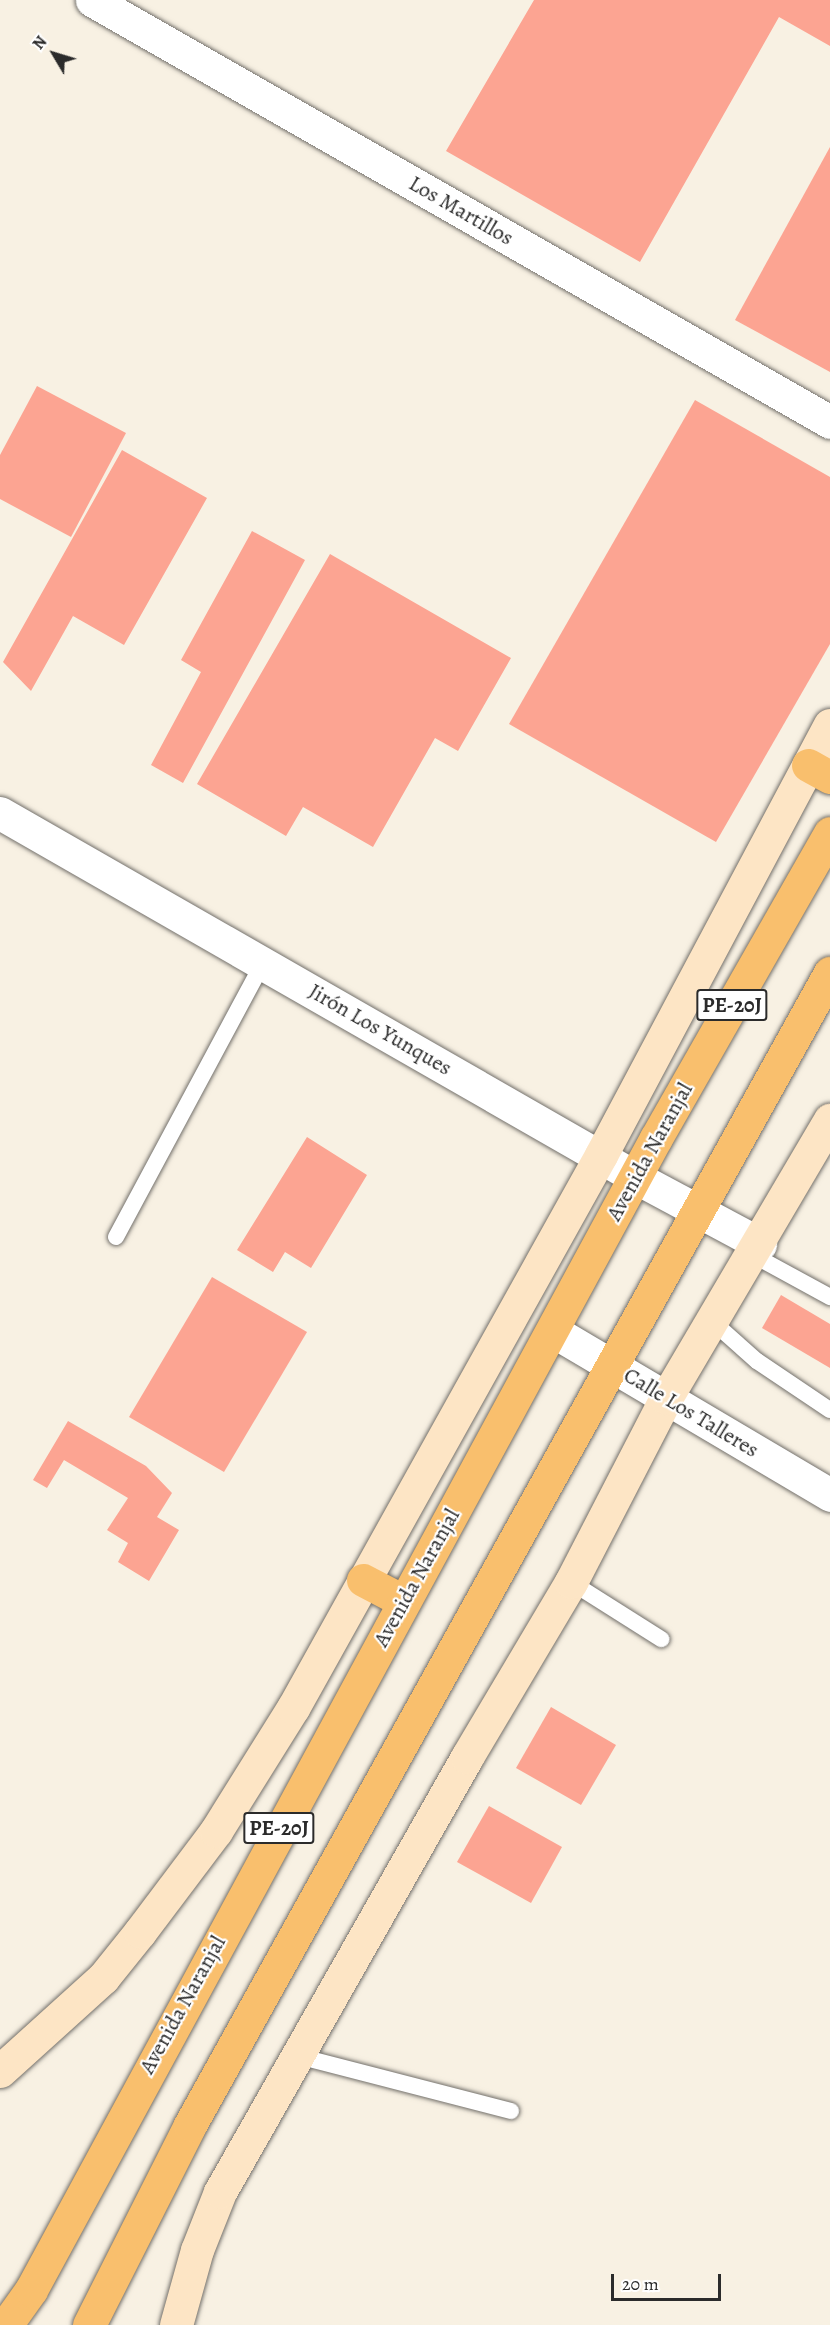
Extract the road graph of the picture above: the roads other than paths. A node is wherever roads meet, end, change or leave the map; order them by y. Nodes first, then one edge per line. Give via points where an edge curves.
1 (92, 0) edge
2 (830, 422) edge
3 (830, 725) edge
4 (819, 771) edge
5 (0, 813) edge
6 (830, 833) edge
7 (262, 963) junction
8 (830, 973) edge
9 (830, 1120) edge
10 (601, 1155) junction
11 (635, 1177) junction
12 (698, 1211) junction
13 (116, 1237) dead end
14 (757, 1250) junction
15 (830, 1298) edge
16 (713, 1322) junction
17 (552, 1331) junction
18 (613, 1367) junction
19 (666, 1398) junction
20 (830, 1410) edge
21 (830, 1495) edge
22 (363, 1580) junction
23 (571, 1582) junction
24 (403, 1601) junction
25 (661, 1639) dead end
26 (298, 2056) junction
27 (10, 2063) edge
28 (511, 2111) dead end
29 (6, 2325) edge
30 (89, 2325) edge
31 (176, 2325) edge

1 - 2 street, Los Martillos
3 - 4 main road, Avenida Naranjal
4 - 10 main road, Avenida Naranjal
5 - 7 street, Jirón Los Yunques
6 - 11 highway, Avenida Naranjal / PE-20J
7 - 10 street, Jirón Los Yunques
7 - 13 lane
8 - 12 highway, PE-20J
9 - 14 main road
10 - 11 street, Jirón Los Yunques
10 - 22 main road, Avenida Naranjal
11 - 12 street, Jirón Los Yunques
11 - 17 highway, Avenida Naranjal / PE-20J
12 - 14 street, Jirón Los Yunques
12 - 18 highway, PE-20J
14 - 15 lane
14 - 16 main road
16 - 19 main road
16 - 20 lane via 757,1361
17 - 18 street, Calle Los Talleres
17 - 24 highway, Avenida Naranjal / PE-20J
18 - 19 street, Calle Los Talleres
18 - 30 highway, PE-20J via 190,2125
19 - 21 street, Calle Los Talleres
19 - 23 main road
22 - 24 highway
22 - 27 main road, Avenida Naranjal via 293,1708 192,1864 103,1978
23 - 25 lane
23 - 26 main road via 467,1756
24 - 29 highway, Avenida Naranjal / PE-20J via 31,2290
26 - 28 lane
26 - 31 main road via 220,2192 197,2250

